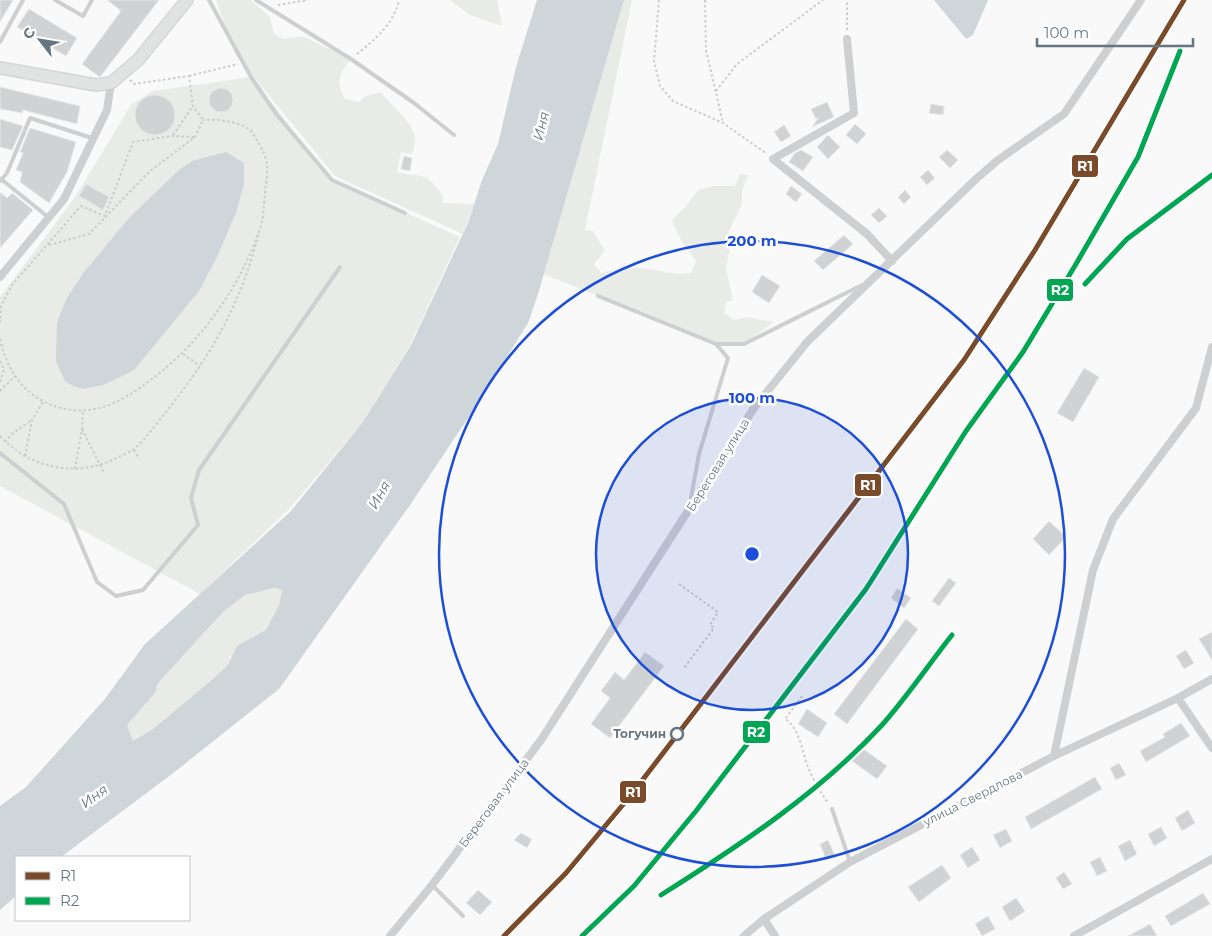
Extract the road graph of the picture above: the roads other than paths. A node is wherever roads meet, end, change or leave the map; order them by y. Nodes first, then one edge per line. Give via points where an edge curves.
1 (23, 0) edge
2 (55, 0) edge
3 (92, 0) edge
4 (187, 0) edge
5 (209, 0) edge
6 (256, 0) edge
7 (1141, 0) edge
8 (847, 39) road end
9 (0, 42) edge
10 (0, 68) edge
11 (111, 83) junction
12 (454, 135) dead end
13 (92, 138) junction
14 (0, 180) edge
15 (405, 213) dead end
16 (50, 218) junction
17 (892, 261) junction
18 (340, 267) dead end
19 (0, 277) edge
20 (874, 279) junction
21 (598, 296) dead end
22 (716, 344) junction
23 (1212, 347) edge
24 (0, 452) edge
25 (689, 510) junction
26 (1212, 679) edge
27 (1178, 698) junction
28 (1212, 748) edge
29 (1054, 756) junction
30 (832, 808) road end
31 (1212, 859) edge
32 (850, 862) junction
33 (432, 885) junction
34 (462, 916) dead end
35 (764, 918) junction
36 (390, 936) edge
37 (744, 936) edge
38 (775, 936) edge
39 (1074, 936) edge

1 - 9 lane
2 - 3 lane via 83,16
4 - 11 street via 138,60
5 - 15 lane via 277,114 332,180
6 - 12 lane via 351,59
7 - 17 street, Береговая улица via 1064,114 998,160
8 - 17 street via 854,113 773,159 868,234
10 - 11 street via 96,85
11 - 13 street via 106,110
13 - 14 lane via 30,118 7,173
13 - 16 street via 64,199
14 - 16 lane
16 - 19 street
17 - 20 street, Береговая улица
18 - 24 lane via 199,470 192,498 198,526 143,590 116,596 97,582 64,504
20 - 22 lane via 744,344
20 - 25 street, Береговая улица via 807,342 754,408
21 - 22 lane
22 - 25 lane via 728,358 699,454
23 - 29 street via 1196,408 1114,519 1093,570
25 - 33 street, Береговая улица via 542,740
26 - 27 street, улица Свердлова
27 - 28 street
27 - 29 street, улица Свердлова
29 - 32 street, улица Свердлова
30 - 32 lane
31 - 39 street
32 - 35 street, улица Свердлова
33 - 34 lane
33 - 36 street, Береговая улица
35 - 37 street, улица Свердлова
35 - 38 street

